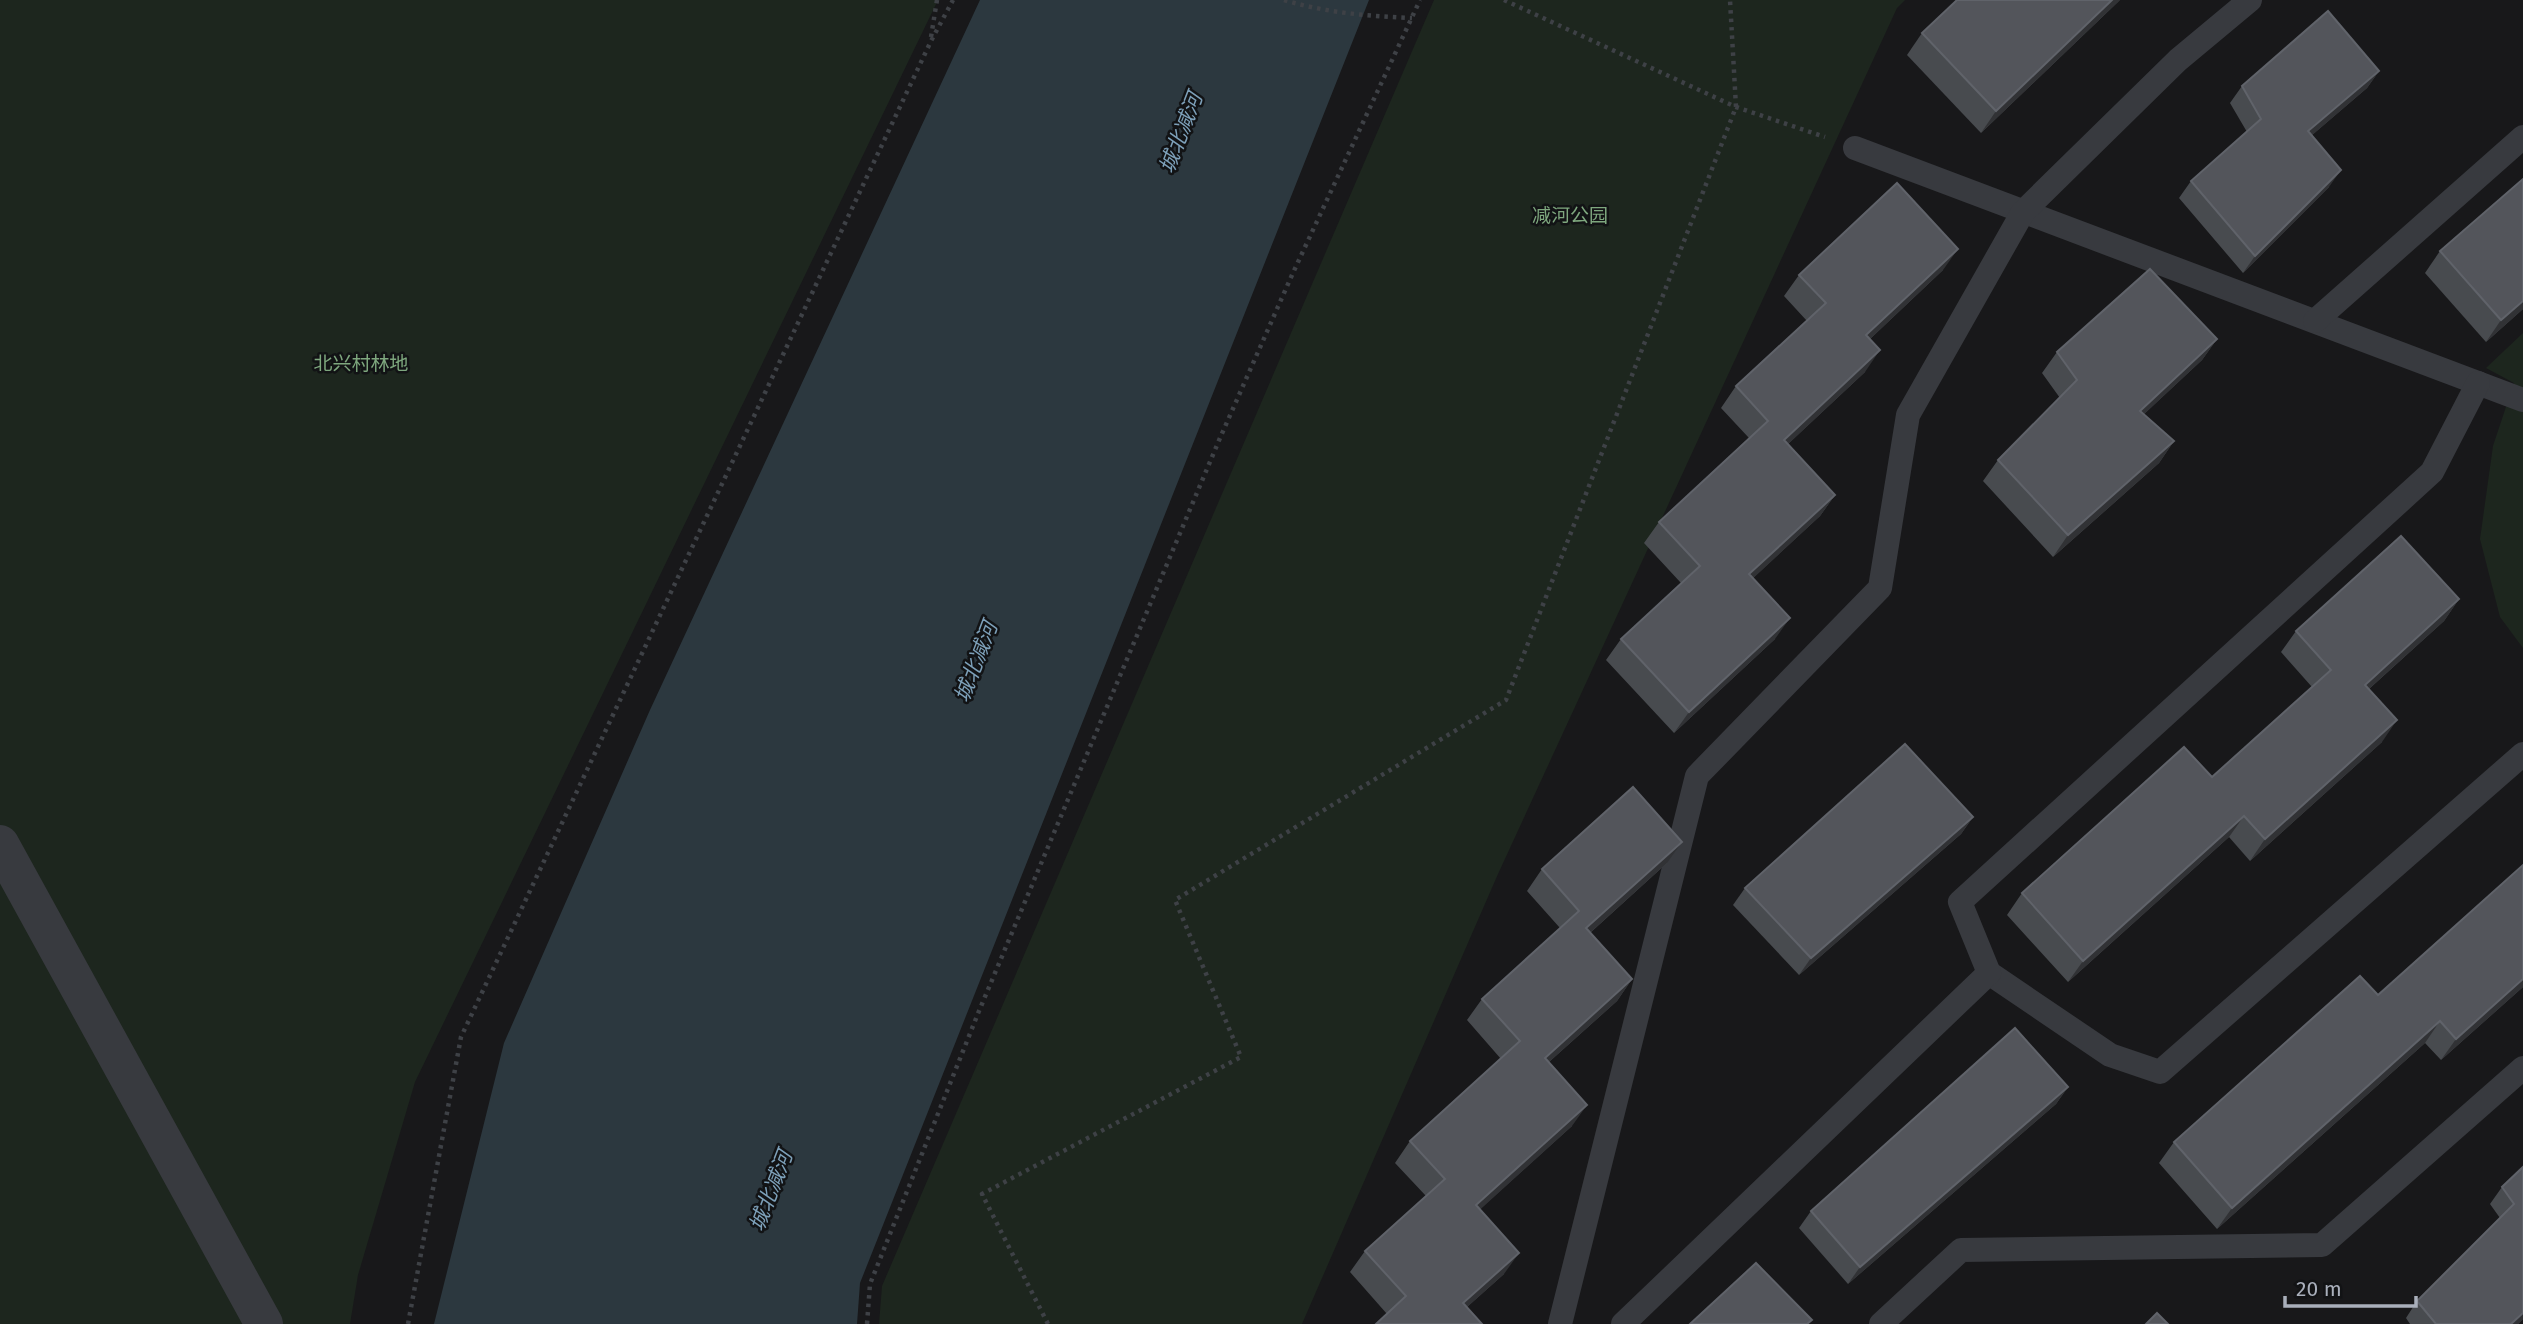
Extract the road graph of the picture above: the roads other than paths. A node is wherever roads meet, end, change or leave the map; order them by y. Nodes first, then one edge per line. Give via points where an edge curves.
1 (2250, 0) edge
2 (2523, 137) edge
3 (1855, 148) road end
4 (2024, 212) junction
5 (2315, 321) junction
6 (2478, 383) junction
7 (2523, 400) edge
8 (2523, 754) edge
9 (0, 844) edge
10 (1989, 973) junction
11 (2523, 1068) edge
12 (264, 1324) edge
13 (1560, 1324) edge
14 (1623, 1324) edge
15 (1881, 1324) edge

1 - 4 lane via 2178,60
2 - 5 lane
3 - 4 lane
4 - 5 lane
4 - 13 lane via 1908,415 1880,588 1697,776
5 - 6 lane
6 - 7 lane
6 - 10 lane via 2432,472 1960,902
8 - 10 lane via 2160,1072 2110,1055
9 - 12 street
10 - 14 lane
11 - 15 lane via 2322,1245 1961,1250

